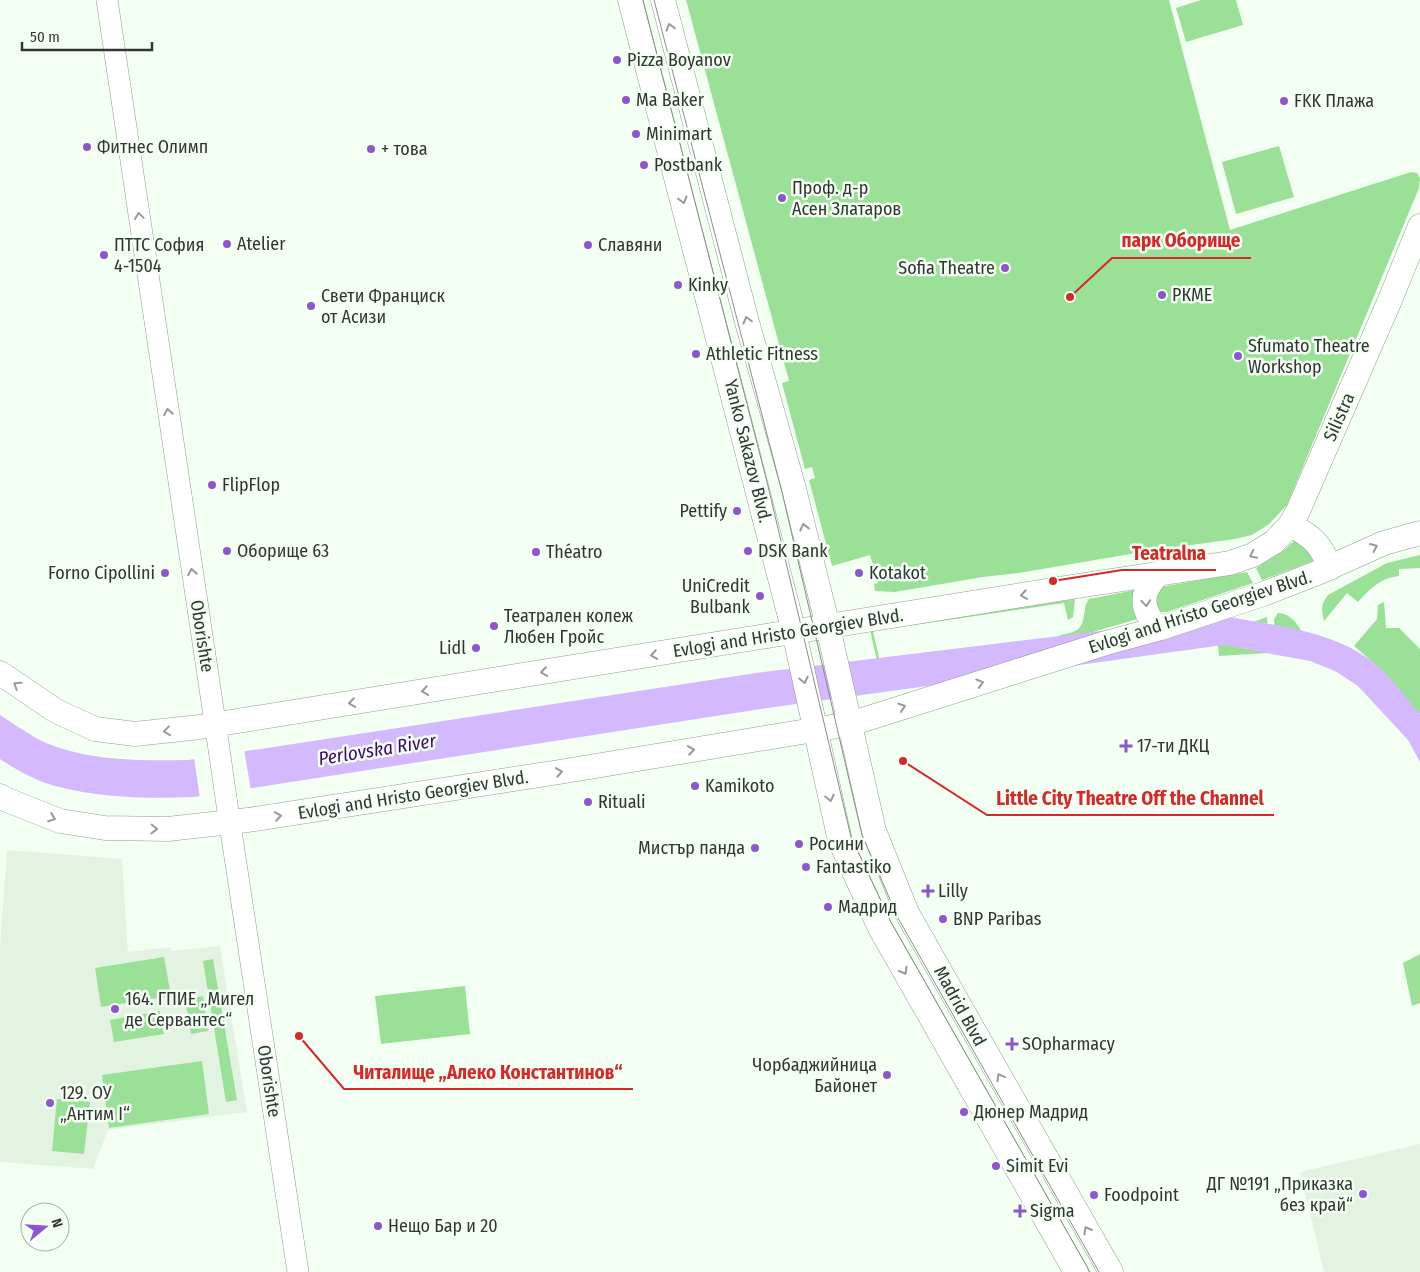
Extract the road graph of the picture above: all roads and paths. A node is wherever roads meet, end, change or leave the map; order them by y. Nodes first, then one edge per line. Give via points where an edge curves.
1 (107, 0) edge
2 (630, 0) edge
3 (662, 0) edge
4 (1420, 226) edge
5 (1290, 525) junction
6 (1420, 533) edge
7 (1330, 568) junction
8 (1157, 574) junction
9 (828, 627) junction
10 (1161, 628) junction
11 (794, 632) junction
12 (0, 673) edge
13 (215, 724) junction
14 (850, 724) junction
15 (814, 730) junction
16 (0, 796) edge
17 (230, 823) junction
18 (298, 1272) edge
19 (1076, 1272) edge
20 (1111, 1272) edge

13 -> 1 street, Oborishte
2 -> 11 main road, Yanko Sakazov Blvd.
9 -> 3 main road, Yanko Sakazov Blvd.
4 - 5 main road, Silistra
5 - 7 main road, Evlogi and Hristo Georgiev Blvd. via 1309,535 1319,545
5 -> 8 main road, Evlogi and Hristo Georgiev Blvd. via 1274,542 1245,558 1215,566
7 -> 6 main road via 1384,543
7 - 10 main road, Evlogi and Hristo Georgiev Blvd.
8 -> 9 main road, Evlogi and Hristo Georgiev Blvd.
8 -> 10 main road via 1146,591 1145,607 1150,620
9 - 11 main road, Evlogi and Hristo Georgiev Blvd.
9 - 14 main road, Yanko Sakazov Blvd.
14 -> 10 main road, Evlogi and Hristo Georgiev Blvd.
11 -> 13 main road, Evlogi and Hristo Georgiev Blvd.
11 -> 15 main road, Yanko Sakazov Blvd.
13 -> 12 main road, Evlogi and Hristo Georgiev Blvd. via 135,734 95,729 56,712
13 - 17 street, Oborishte, bridge
14 - 15 main road, Evlogi and Hristo Georgiev Blvd.
20 -> 14 main road, Madrid Blvd via 907,913 874,831
17 -> 15 main road, Evlogi and Hristo Georgiev Blvd.
15 -> 19 main road, Madrid Blvd via 840,841 880,928
16 -> 17 main road, Evlogi and Hristo Georgiev Blvd. via 60,821 105,828 168,829
17 - 18 street, Oborishte

